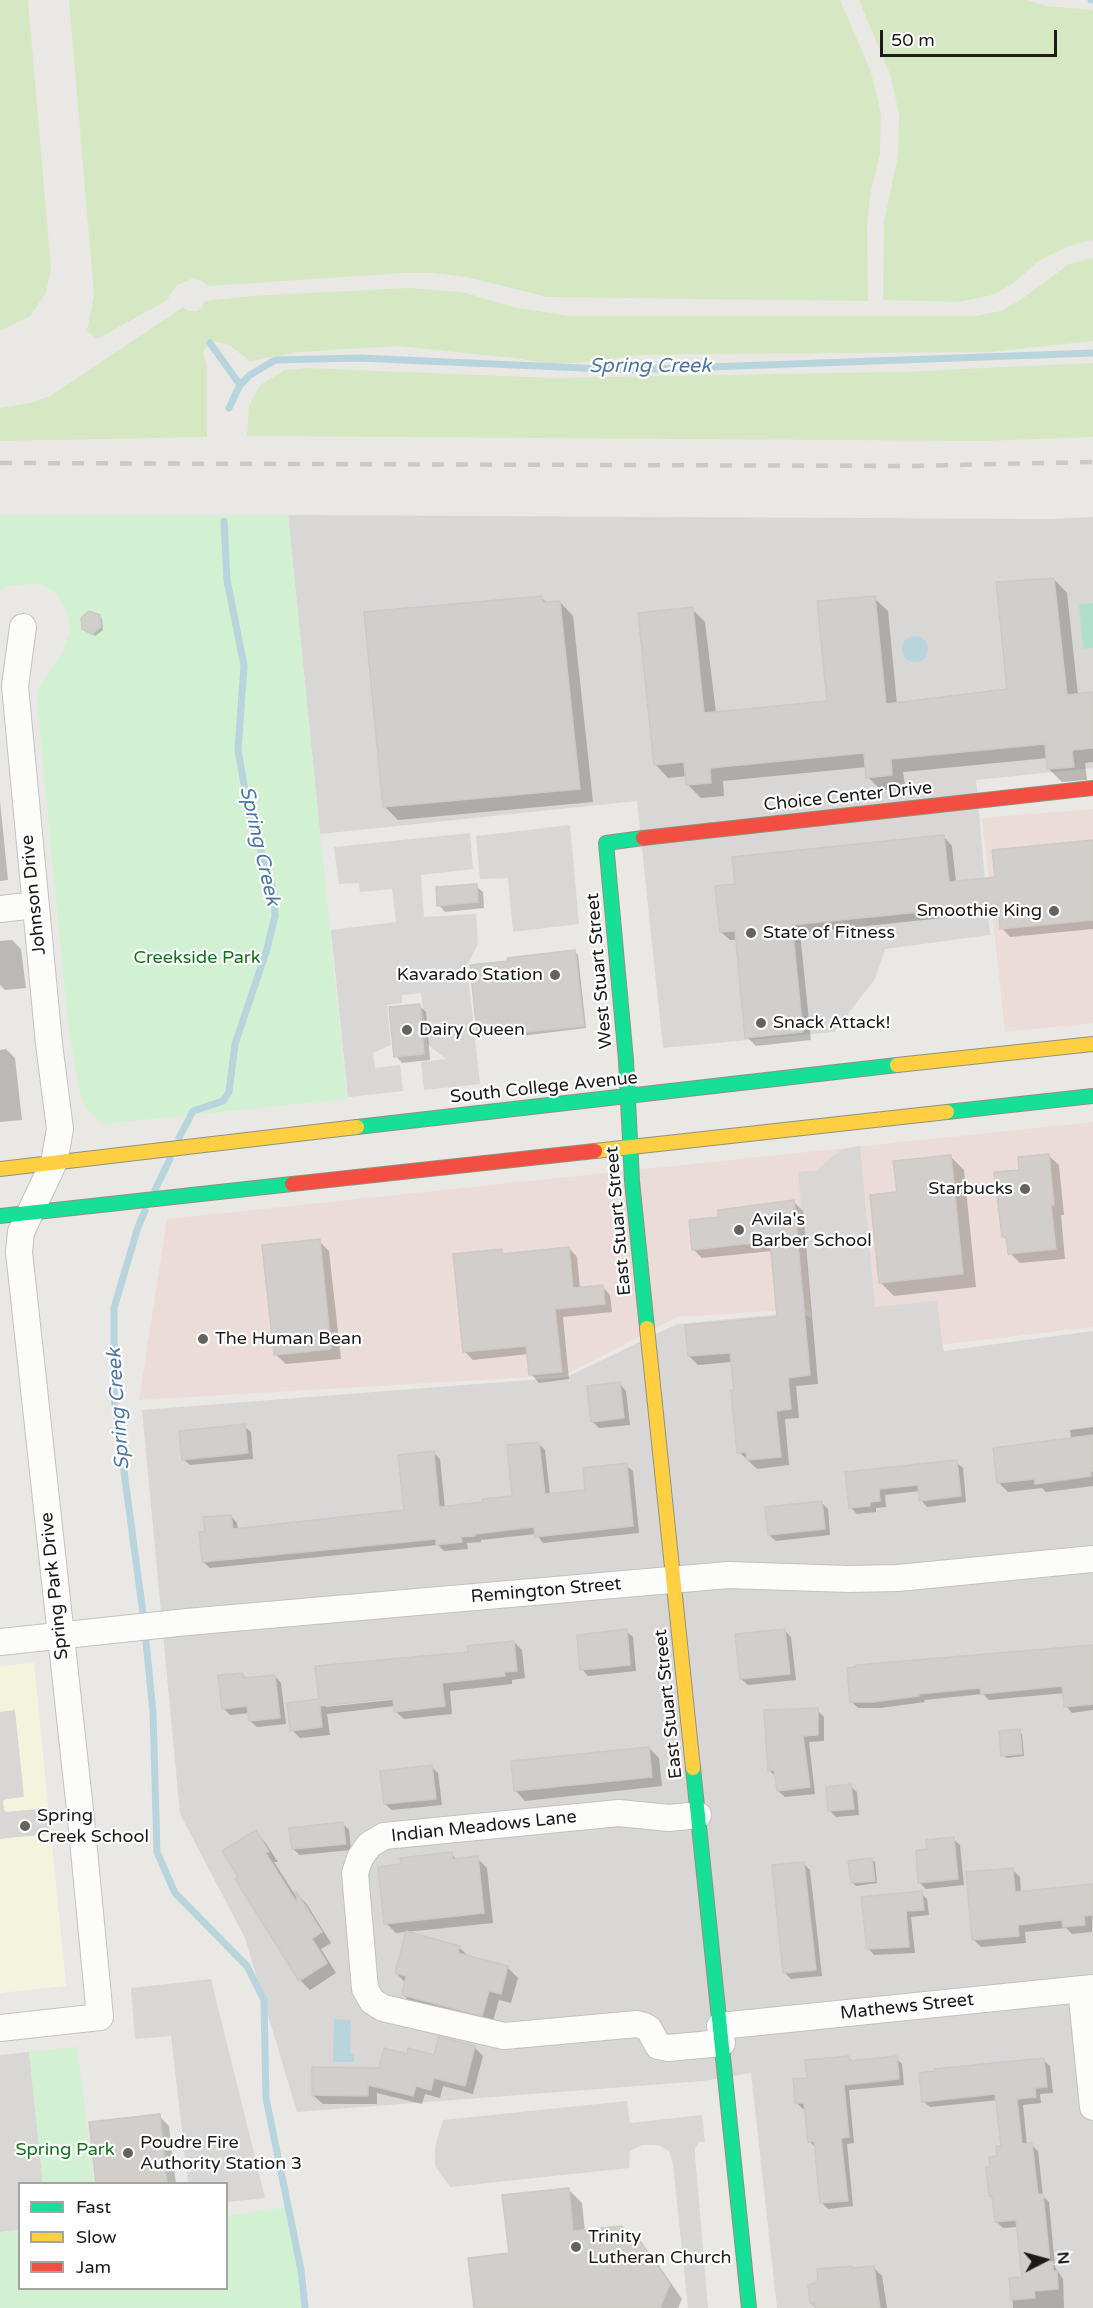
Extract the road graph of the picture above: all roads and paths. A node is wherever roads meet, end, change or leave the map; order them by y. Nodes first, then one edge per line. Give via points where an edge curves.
1 (23, 627) dead end
2 (1093, 788) edge
3 (606, 843) joint
4 (35, 905) junction
5 (0, 909) edge
6 (1093, 1044) edge
7 (1093, 1096) edge
8 (627, 1097) junction
9 (630, 1146) junction
10 (54, 1162) junction
11 (0, 1169) edge
12 (29, 1213) junction
13 (0, 1216) edge
14 (1093, 1559) edge
15 (674, 1579) junction
16 (60, 1635) junction
17 (0, 1642) edge
18 (698, 1815) junction
19 (1087, 1989) edge
20 (0, 2028) edge
21 (721, 2034) junction
22 (1093, 2107) edge
23 (749, 2308) edge

1 - 4 street, Johnson Drive via 15,687
2 - 3 main road, Choice Center Drive
3 - 8 main road, West Stuart Street
4 - 5 street
4 - 10 street, Johnson Drive via 60,1123
6 - 8 main road, South College Avenue
7 - 9 main road
8 - 9 main road, East Stuart Street
8 - 10 main road, South College Avenue
9 - 12 main road
9 - 15 main road, East Stuart Street
10 - 11 main road, South College Avenue
10 - 12 street, Spring Park Drive
12 - 13 main road
12 - 16 street, Spring Park Drive via 21,1232 20,1252
14 - 15 street, Remington Street via 898,1578 728,1575
15 - 16 street, Remington Street
15 - 18 main road, East Stuart Street
16 - 17 street, Remington Street
16 - 20 street, Spring Park Drive via 100,2018
18 - 21 main road, East Stuart Street
18 - 21 street, Indian Meadows Lane via 669,1818 619,1813 384,1836 369,1845 355,1873 365,1989 372,2001 383,2008 504,2036 637,2024 649,2029 658,2046 668,2048
19 - 21 street, Mathews Street
19 - 22 street
21 - 23 main road, East Stuart Street

